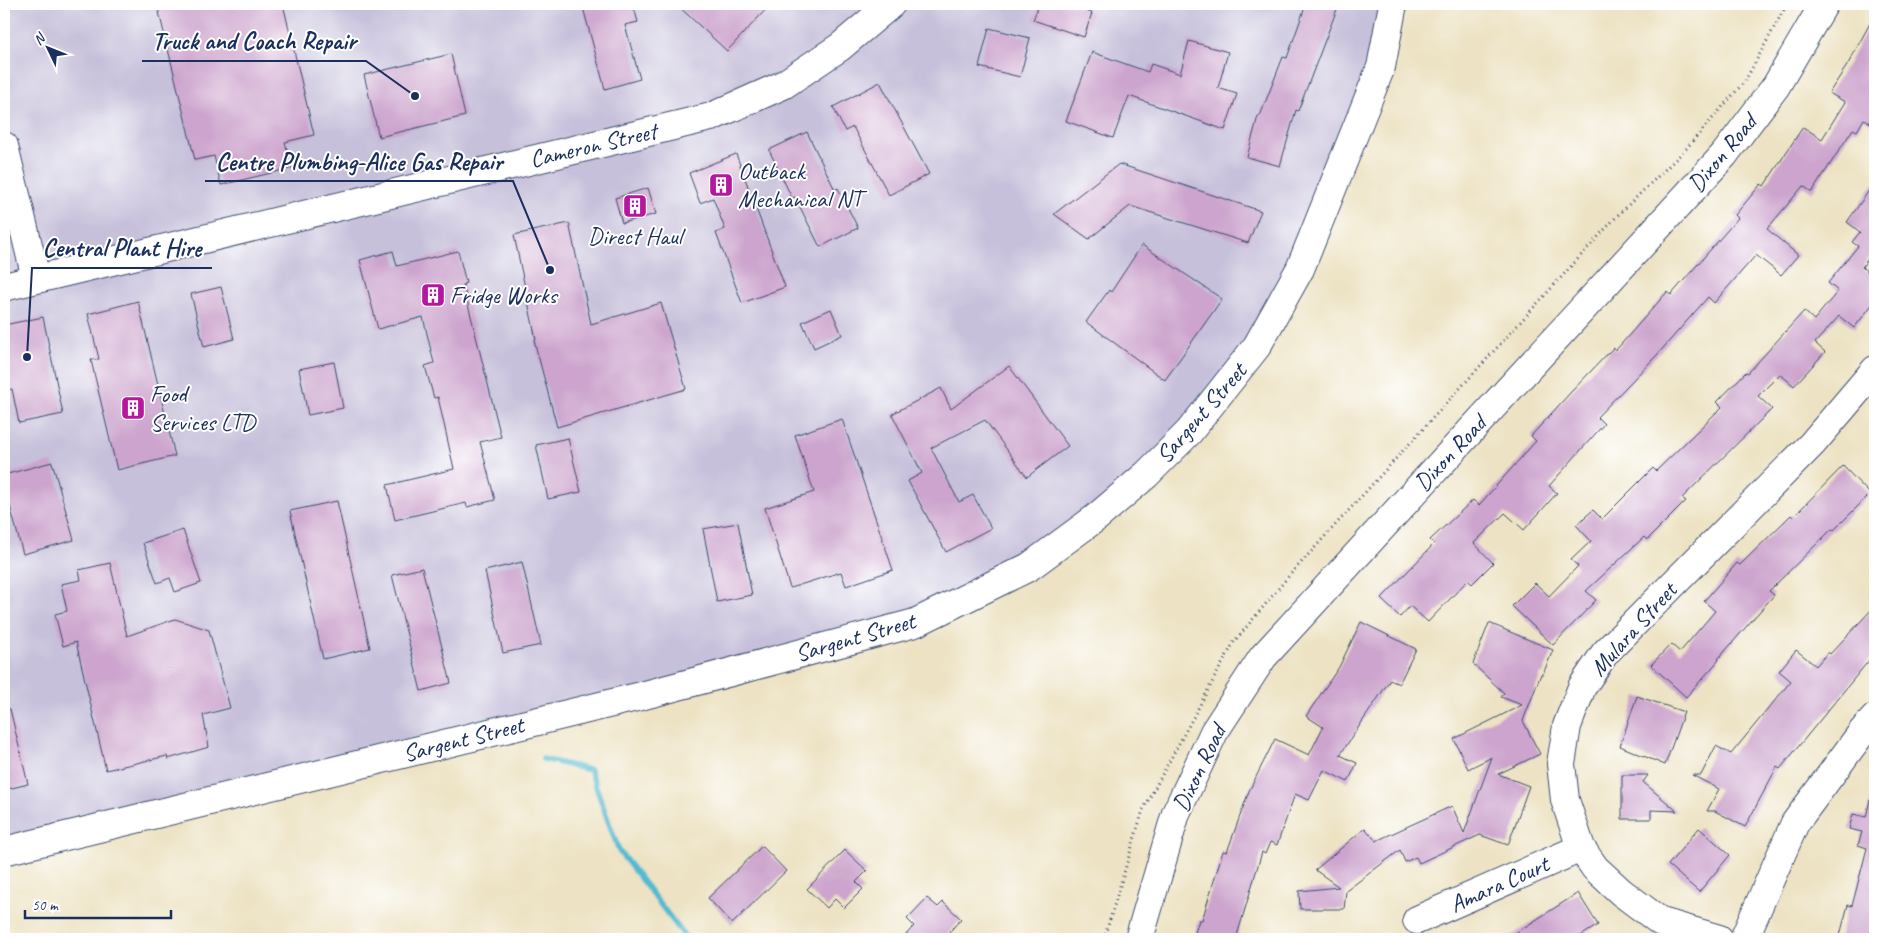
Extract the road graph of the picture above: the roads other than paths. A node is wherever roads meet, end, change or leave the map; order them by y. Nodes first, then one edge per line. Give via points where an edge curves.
1 (891, 4) edge
2 (1393, 4) edge
3 (1824, 4) edge
4 (4, 146) edge
5 (36, 278) junction
6 (4, 287) edge
7 (1875, 370) edge
8 (1875, 718) edge
9 (1581, 848) junction
10 (4, 851) edge
11 (1417, 920) dead end
12 (1139, 939) edge
13 (1720, 939) edge
14 (1744, 939) edge

1 - 5 street, Cameron Street via 840,47 783,85 711,117
2 - 10 street, Sargent Street via 1378,76 1300,269 1257,346 1189,432 1146,475 1097,517 1028,567 914,623 641,696
3 - 12 street, Dixon Road via 1776,86 1724,155 1264,656 1214,732 1176,813
4 - 5 street
5 - 6 street, Cameron Street
7 - 9 street, Mulara Street via 1812,444 1605,653 1582,687 1567,726 1562,764 1565,800
8 - 14 street via 1795,823
9 - 11 street, Amara Court
9 - 13 street, Mulara Street via 1595,868 1661,922

